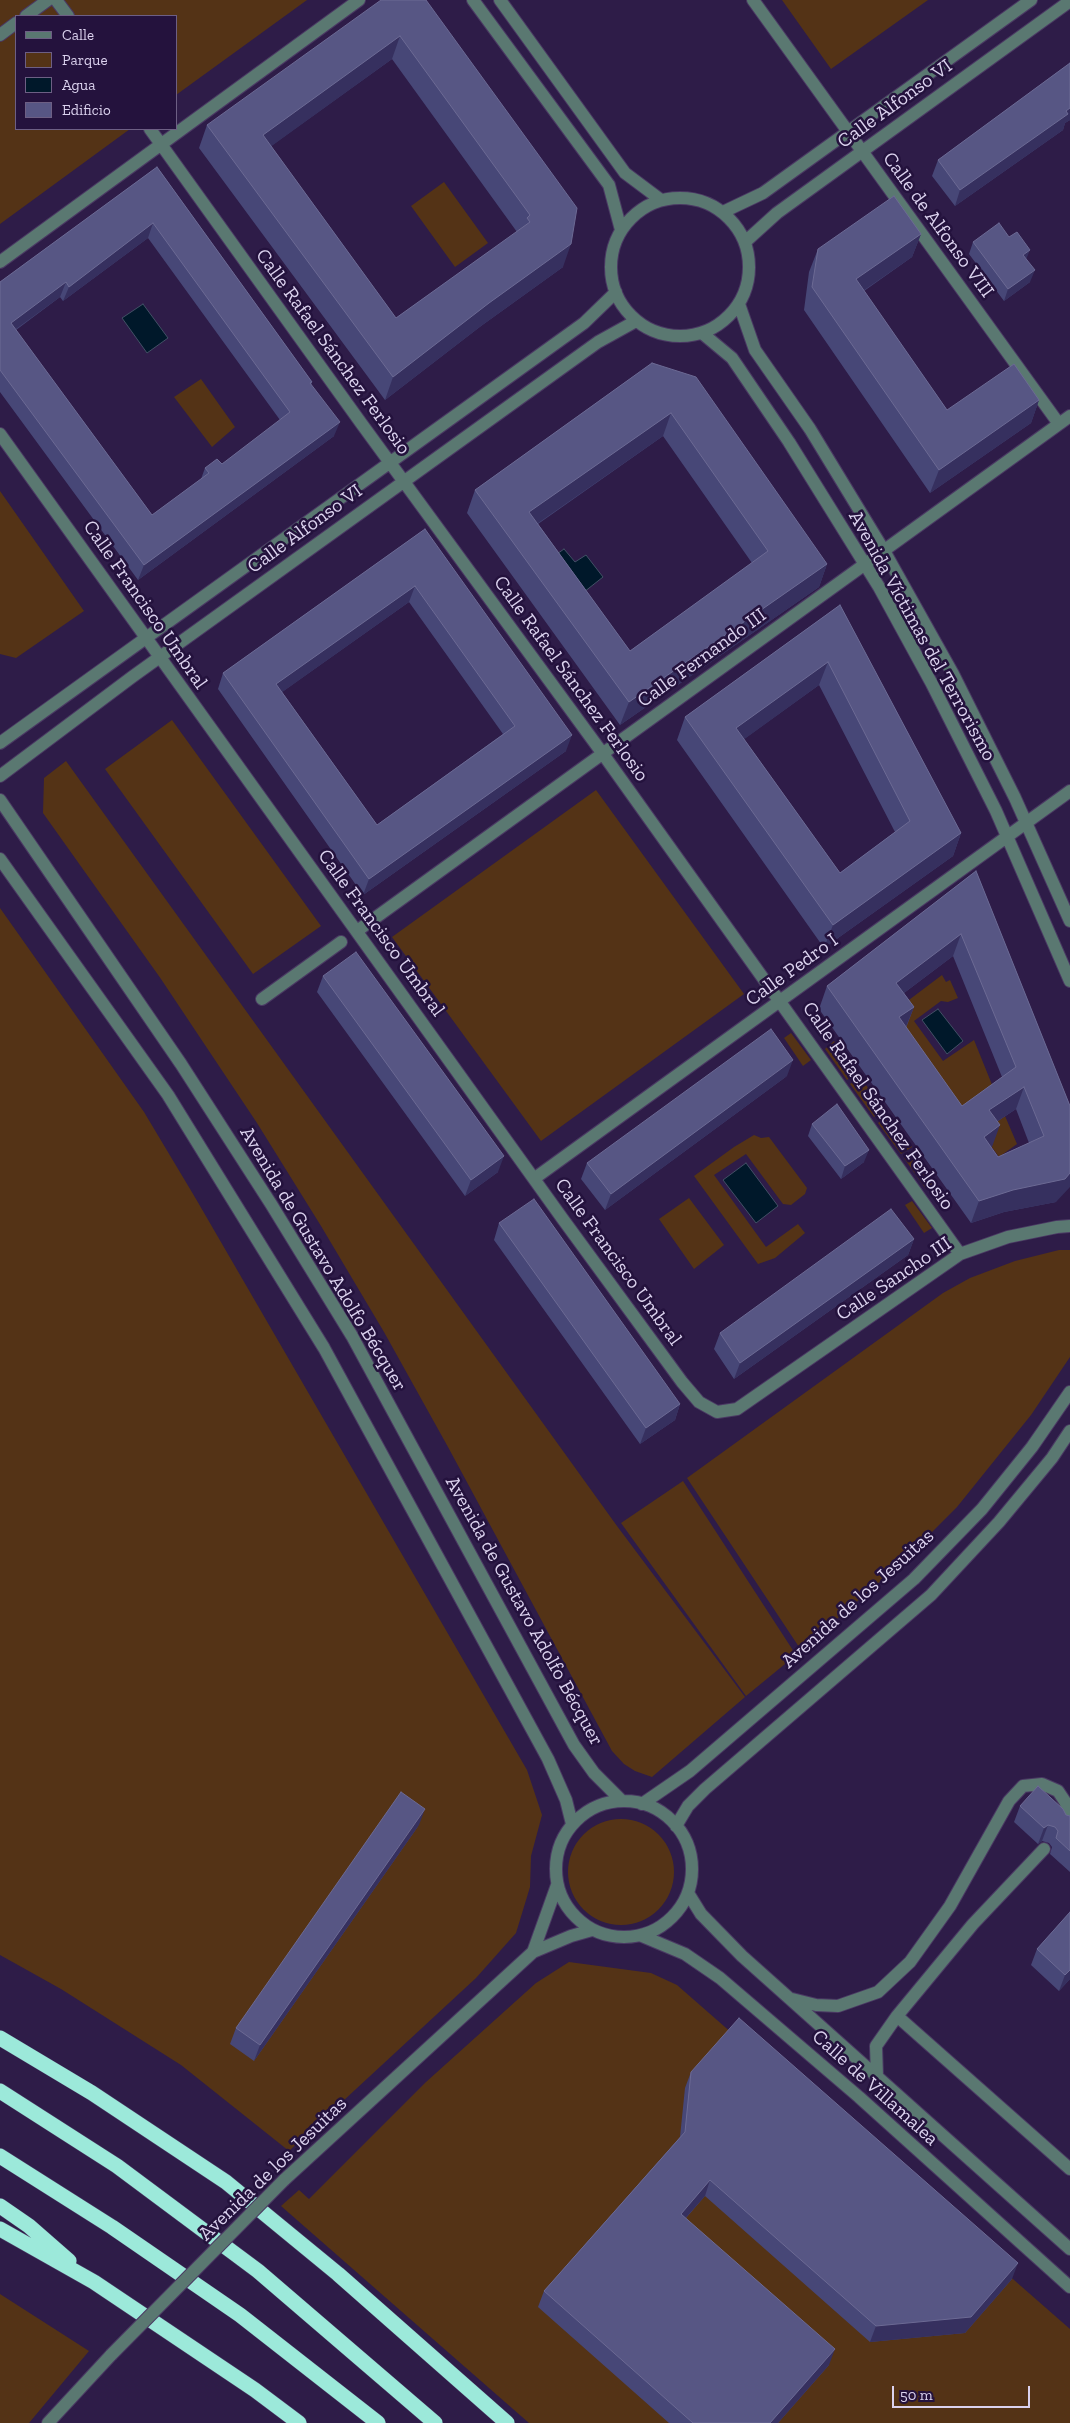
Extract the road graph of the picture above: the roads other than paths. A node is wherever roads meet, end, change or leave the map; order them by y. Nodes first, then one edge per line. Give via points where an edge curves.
1 (48, 0) edge
2 (56, 0) edge
3 (359, 0) edge
4 (473, 0) edge
5 (500, 0) edge
6 (753, 0) edge
7 (1031, 0) edge
8 (1070, 1) edge
9 (27, 15) edge
10 (67, 15) edge
11 (15, 24) edge
12 (0, 35) edge
13 (151, 130) edge
14 (848, 131) junction
15 (161, 144) junction
16 (862, 151) junction
17 (661, 200) junction
18 (723, 212) junction
19 (621, 230) junction
20 (745, 242) junction
21 (0, 262) edge
22 (616, 292) junction
23 (739, 304) junction
24 (636, 321) junction
25 (702, 333) junction
26 (1070, 416) edge
27 (1059, 424) junction
28 (0, 434) edge
29 (390, 463) junction
30 (404, 481) junction
31 (883, 549) junction
32 (864, 563) junction
33 (145, 639) junction
34 (159, 658) junction
35 (0, 743) edge
36 (603, 754) junction
37 (0, 776) edge
38 (1070, 791) edge
39 (0, 800) edge
40 (1027, 822) junction
41 (1008, 835) junction
42 (0, 858) edge
43 (1070, 921) edge
44 (357, 932) junction
45 (341, 942) dead end
46 (1070, 981) edge
47 (262, 998) dead end
48 (781, 1001) junction
49 (535, 1178) junction
50 (1070, 1226) edge
51 (960, 1254) junction
52 (1070, 1392) edge
53 (755, 1398) joint
54 (1070, 1431) edge
55 (622, 1801) junction
56 (642, 1804) junction
57 (572, 1824) junction
58 (1065, 1825) edge
59 (676, 1826) junction
60 (1044, 1849) dead end
61 (557, 1885) junction
62 (688, 1893) junction
63 (592, 1930) junction
64 (642, 1936) junction
65 (533, 1952) junction
66 (790, 1998) junction
67 (897, 2016) junction
68 (0, 2038) edge
69 (877, 2076) junction
70 (0, 2091) edge
71 (0, 2156) edge
72 (1070, 2170) edge
73 (0, 2206) edge
74 (0, 2229) edge
75 (1070, 2249) edge
76 (94, 2282) junction
77 (1070, 2287) edge
78 (48, 2423) edge
79 (299, 2423) edge
80 (378, 2423) edge
81 (435, 2423) edge
82 (507, 2423) edge

1 - 9 street
2 - 10 street
3 - 15 street
4 - 19 street via 609,185
5 - 17 street via 625,173
6 - 14 street, Calle de Alfonso VIII
7 - 14 street, Calle Alfonso VI
8 - 16 street, Calle Alfonso VI
11 - 12 street
13 - 15 street, Calle Rafael Sánchez Ferlosio
14 - 16 street, Calle de Alfonso VIII
14 - 18 street, Calle Alfonso VI via 762,193
15 - 21 street
15 - 29 street, Calle Rafael Sánchez Ferlosio
16 - 20 street, Calle Alfonso VI via 777,213
16 - 27 street, Calle de Alfonso VIII
17 - 18 street via 702,201
17 - 19 street via 638,211
18 - 20 street via 736,225
19 - 22 street via 612,255 611,276
20 - 23 street via 750,260 749,280
22 - 24 street
22 - 29 street, Calle Alfonso VI via 584,323
23 - 25 street via 723,322
23 - 31 street, Avenida Víctimas del Terrorismo via 755,350 810,429
24 - 25 street via 658,333 680,336
24 - 30 street, Calle Alfonso VI via 598,342
25 - 32 street, Avenida Víctimas del Terrorismo via 732,358
26 - 27 street, Calle Fernando III
27 - 31 street, Calle Fernando III
28 - 33 street, Calle Francisco Umbral
29 - 30 street, Calle Rafael Sánchez Ferlosio
29 - 33 street, Calle Alfonso VI
30 - 34 street, Calle Alfonso VI
30 - 36 street, Calle Rafael Sánchez Ferlosio
31 - 32 street, Calle Fernando III
31 - 40 street, Avenida Víctimas del Terrorismo via 953,674
32 - 36 street, Calle Fernando III
32 - 41 street, Avenida Víctimas del Terrorismo via 932,684
33 - 34 street, Calle Francisco Umbral
33 - 35 street, Calle Alfonso VI
34 - 37 street, Calle Alfonso VI
34 - 44 street, Calle Francisco Umbral
36 - 44 street, Calle Fernando III
36 - 48 street, Calle Rafael Sánchez Ferlosio
38 - 40 street, Calle Pedro I
39 - 55 street, Avenida de Gustavo Adolfo Bécquer via 181,1064 271,1204 352,1336 574,1745 594,1773
40 - 41 street, Calle Pedro I
40 - 43 street, Avenida Víctimas del Terrorismo
41 - 46 street, Avenida Víctimas del Terrorismo
41 - 48 street, Calle Pedro I
42 - 57 street via 168,1095 324,1348 548,1759 566,1800
44 - 49 street, Calle Francisco Umbral
45 - 47 street
48 - 49 street, Calle Pedro I
48 - 51 street, Calle Rafael Sánchez Ferlosio
49 - 53 street, Calle Francisco Umbral via 699,1402 717,1412 736,1409
50 - 51 street, Calle Sancho III via 1008,1237
51 - 53 street, Calle Sancho III
52 - 56 street, Avenida de los Jesuitas via 1032,1447 982,1508 914,1579 690,1771
54 - 59 street, Avenida de los Jesuitas via 1000,1522 931,1595 705,1789 688,1806
55 - 56 street
55 - 57 street via 588,1811
56 - 59 street via 660,1812
57 - 61 street via 561,1842 555,1864
58 - 66 street via 1068,1821 1066,1803 1058,1791 1042,1784 1023,1786 1009,1801 950,1906 910,1962 878,1992 838,2006 816,2006
59 - 62 street via 684,1836 691,1856 692,1875
60 - 67 street via 973,1924
61 - 63 street via 570,1912
61 - 65 street, Avenida de los Jesuitas
62 - 64 street via 675,1915 662,1927
62 - 66 street, Calle de Villamalea via 701,1914
63 - 64 street via 619,1938
63 - 65 street, Avenida de los Jesuitas
64 - 77 street, Calle de Villamalea via 685,1954 720,1978 859,2097
65 - 78 street, Avenida de los Jesuitas, bridge via 284,2180
66 - 69 street, Calle de Villamalea
67 - 69 street via 876,2046
67 - 72 street
68 - 82 highway via 92,2093 226,2182 338,2274
69 - 75 street, Calle de Villamalea
70 - 81 highway via 117,2166 258,2271
71 - 80 highway via 112,2227 240,2315
73 - 76 highway via 29,2226
74 - 76 highway
76 - 79 highway

